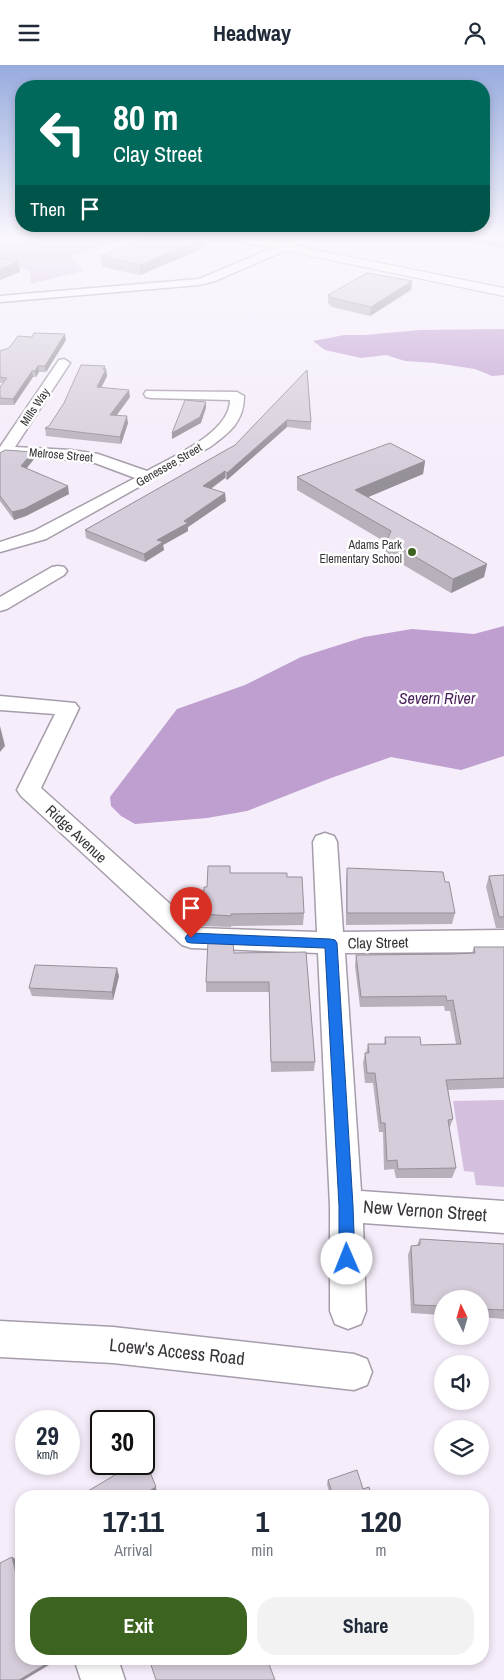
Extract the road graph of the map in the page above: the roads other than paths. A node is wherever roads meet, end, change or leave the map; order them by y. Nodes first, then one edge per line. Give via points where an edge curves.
1 (64, 363) dead end
2 (151, 394) dead end
3 (3, 451) edge
4 (148, 477) junction
5 (0, 547) edge
6 (58, 571) dead end
7 (0, 605) edge
8 (0, 703) edge
9 (325, 842) dead end
10 (191, 938) joint
11 (504, 941) edge
12 (330, 943) junction
13 (346, 1206) junction
14 (504, 1217) edge
15 (348, 1311) dead end
16 (0, 1339) edge
17 (354, 1372) dead end
18 (98, 1665) edge
19 (103, 1680) edge

1 - 3 street, Mills Way
2 - 4 street, Genessee Street via 236,396 237,408 222,432
3 - 4 street, Melrose Street via 98,459
4 - 5 street, Genessee Street via 40,535
6 - 7 street
8 - 10 street, Ridge Avenue via 68,708 29,790
9 - 12 street
10 - 12 street, Clay Street
11 - 12 street, Clay Street
12 - 13 street
13 - 14 street, New Vernon Street
13 - 15 street
16 - 17 street, Loew's Access Road via 113,1345
18 - 19 street

